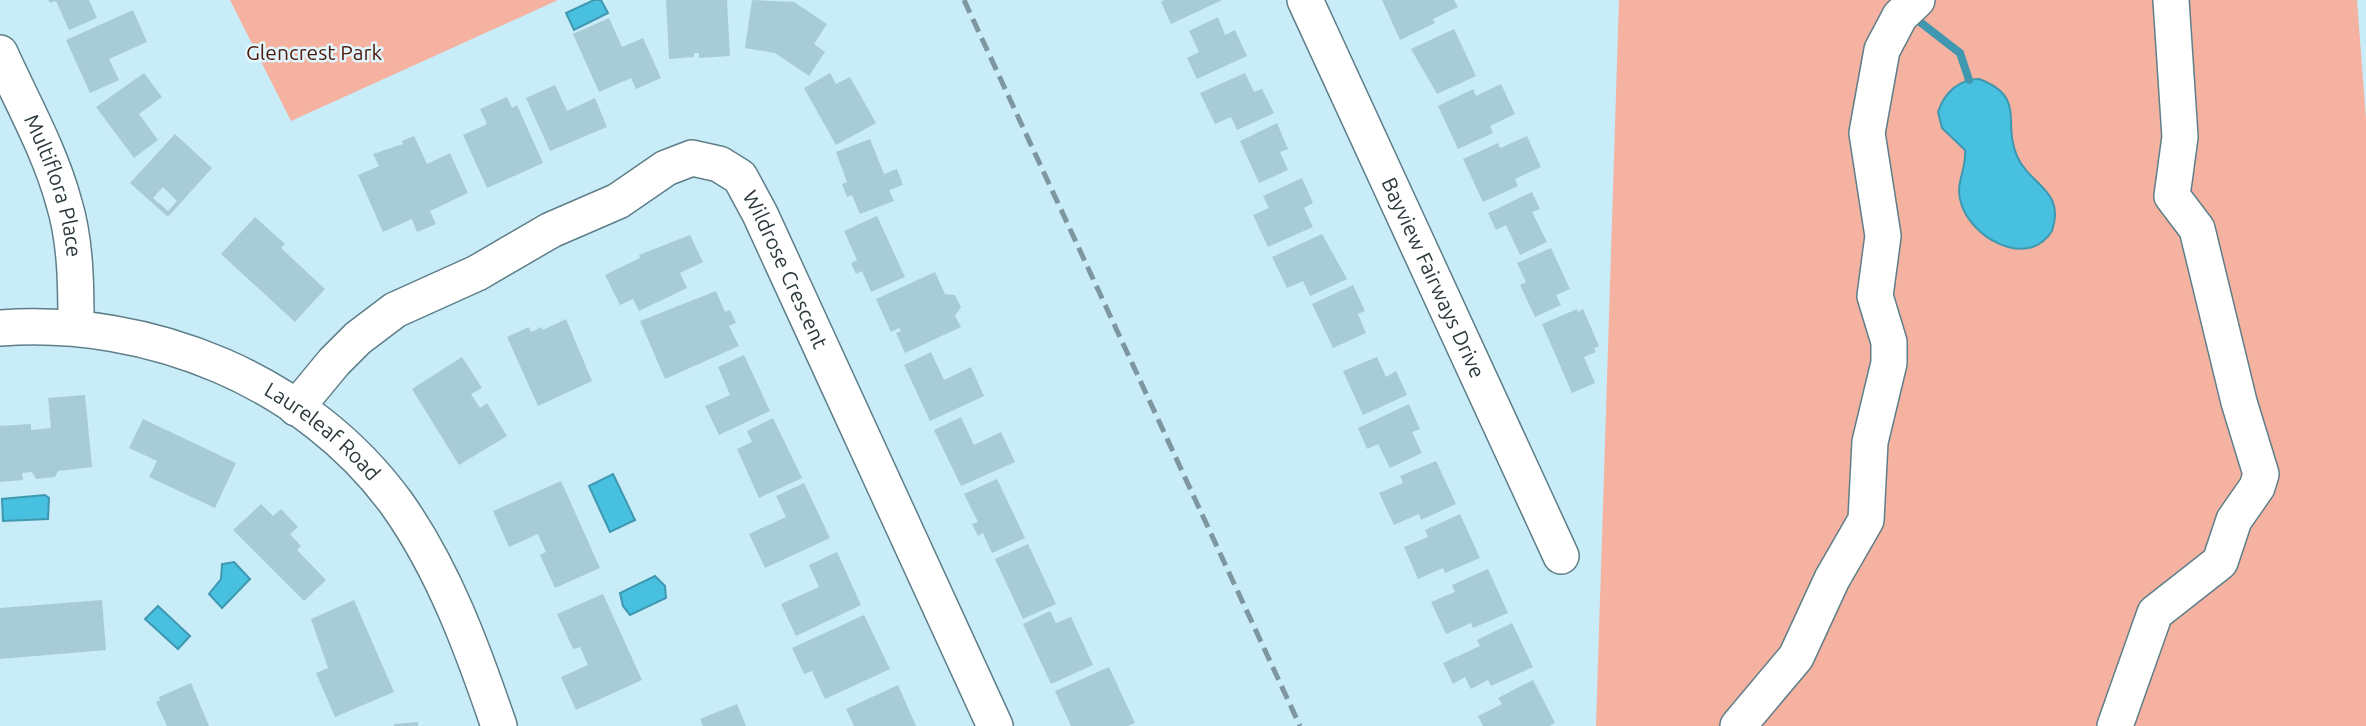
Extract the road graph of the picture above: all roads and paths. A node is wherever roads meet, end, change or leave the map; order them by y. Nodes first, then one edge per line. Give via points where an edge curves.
1 (1305, 0) edge
2 (2171, 0) edge
3 (1911, 7) edge
4 (0, 53) edge
5 (76, 327) junction
6 (0, 328) edge
7 (296, 408) junction
8 (1561, 556) dead end
9 (499, 726) edge
10 (995, 726) edge
11 (1738, 726) edge
12 (2115, 726) edge

1 - 8 street, Bayview Fairways Drive
2 - 12 street via 2180,137 2172,196 2197,229 2261,474 2234,520 2220,562 2155,613
3 - 11 street via 1882,50 1867,133 1883,236 1875,296 1889,342 1889,363 1870,442 1866,520 1796,657
4 - 5 street, Multiflora Place via 65,205 76,285
5 - 6 street, Laureleaf Road
5 - 7 street, Laureleaf Road via 134,336 199,356 236,371
7 - 9 street, Laureleaf Road via 367,469 408,522 453,605
7 - 10 street, Wildrose Crescent via 358,338 395,310 618,201 666,168 692,158 719,164 740,177 760,214

